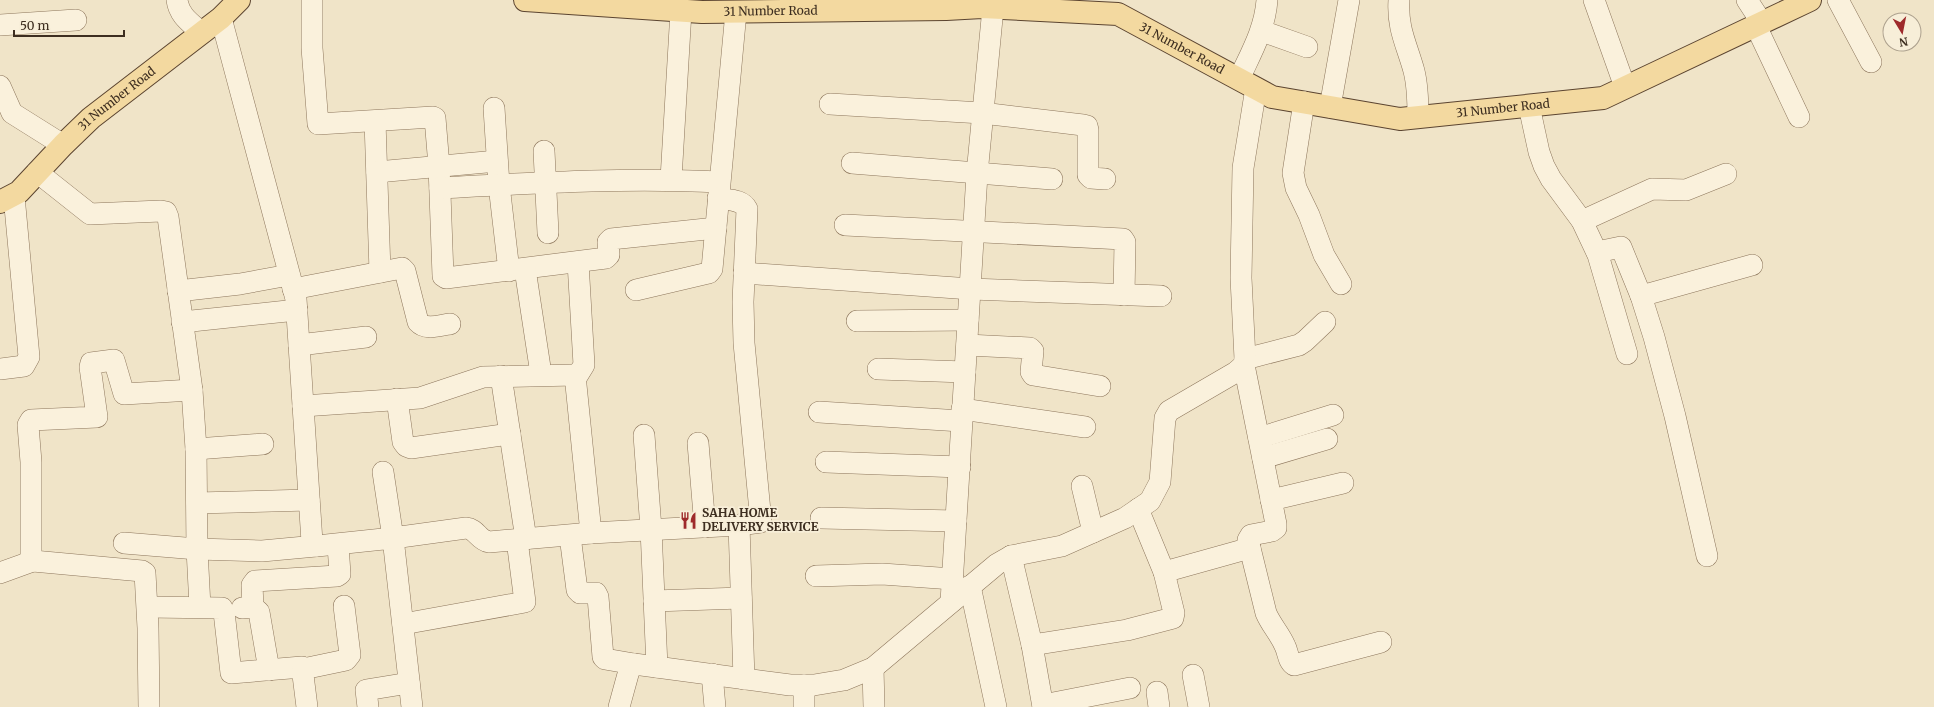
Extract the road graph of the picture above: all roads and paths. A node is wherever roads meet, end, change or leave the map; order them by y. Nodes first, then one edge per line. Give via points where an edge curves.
1 (177, 0) edge
2 (239, 0) edge
3 (312, 0) edge
4 (525, 0) edge
5 (1267, 0) edge
6 (1348, 0) edge
7 (1399, 0) edge
8 (1594, 0) edge
9 (1747, 0) edge
10 (1810, 0) edge
11 (1838, 0) edge
12 (600, 3) edge
13 (909, 5) edge
14 (985, 5) edge
15 (702, 6) edge
16 (1076, 6) edge
17 (680, 11) junction
18 (736, 12) junction
19 (221, 18) junction
20 (76, 20) dead end
21 (1759, 24) junction
22 (0, 26) edge
23 (1262, 31) junction
24 (202, 33) junction
25 (1306, 47) dead end
26 (1871, 62) dead end
27 (1248, 84) junction
28 (0, 86) edge
29 (1625, 87) junction
30 (1304, 102) junction
31 (830, 104) dead end
32 (1529, 106) junction
33 (1330, 107) junction
34 (494, 108) dead end
35 (982, 113) junction
36 (1418, 117) junction
37 (1799, 117) dead end
38 (375, 121) junction
39 (63, 145) junction
40 (544, 151) dead end
41 (497, 161) junction
42 (852, 163) dead end
43 (439, 166) junction
44 (37, 172) junction
45 (377, 172) junction
46 (976, 174) junction
47 (1726, 174) dead end
48 (671, 179) junction
49 (1052, 179) dead end
50 (1105, 180) dead end
51 (546, 183) junction
52 (499, 185) junction
53 (440, 188) junction
54 (719, 190) junction
55 (7, 199) edge
56 (1582, 221) junction
57 (845, 225) dead end
58 (716, 228) junction
59 (974, 232) junction
60 (548, 233) dead end
61 (1597, 252) junction
62 (578, 262) junction
63 (1752, 265) dead end
64 (517, 270) junction
65 (380, 272) junction
66 (744, 273) junction
67 (291, 282) junction
68 (1341, 284) dead end
69 (971, 289) junction
70 (636, 290) dead end
71 (178, 291) junction
72 (1124, 295) junction
73 (1161, 296) dead end
74 (1641, 296) junction
75 (296, 310) junction
76 (968, 320) junction
77 (857, 321) dead end
78 (182, 322) junction
79 (1325, 322) dead end
80 (450, 324) dead end
81 (366, 337) dead end
82 (299, 345) junction
83 (967, 345) junction
84 (1627, 354) dead end
85 (1244, 362) junction
86 (878, 368) dead end
87 (0, 369) edge
88 (965, 372) junction
89 (541, 374) junction
90 (500, 376) junction
91 (576, 378) junction
92 (1100, 386) dead end
93 (192, 390) junction
94 (396, 399) junction
95 (303, 406) junction
96 (819, 412) dead end
97 (961, 415) junction
98 (1333, 415) dead end
99 (1085, 427) dead end
100 (510, 434) junction
101 (644, 435) dead end
102 (1327, 439) dead end
103 (698, 443) dead end
104 (263, 444) dead end
105 (1260, 448) junction
106 (196, 449) junction
107 (826, 462) dead end
108 (960, 467) junction
109 (384, 472) dead end
110 (1343, 483) dead end
111 (1082, 486) dead end
112 (309, 500) junction
113 (1271, 500) junction
114 (197, 503) junction
115 (1138, 509) junction
116 (821, 518) dead end
117 (956, 521) junction
118 (739, 525) junction
119 (705, 527) junction
120 (651, 530) junction
121 (1093, 532) junction
122 (591, 533) junction
123 (570, 536) junction
124 (393, 538) junction
125 (522, 540) junction
126 (124, 543) dead end
127 (338, 545) junction
128 (316, 546) junction
129 (1250, 548) junction
130 (197, 549) junction
131 (1011, 556) junction
132 (1707, 556) dead end
133 (34, 561) junction
134 (1164, 572) junction
135 (0, 573) edge
136 (816, 576) dead end
137 (962, 583) junction
138 (741, 598) junction
139 (654, 601) junction
140 (344, 606) dead end
141 (148, 607) junction
142 (200, 607) junction
143 (253, 607) junction
144 (223, 609) junction
145 (403, 624) junction
146 (1381, 642) dead end
147 (1032, 645) junction
148 (634, 664) junction
149 (657, 667) junction
150 (873, 668) junction
151 (303, 669) junction
152 (269, 670) junction
153 (712, 674) junction
154 (1193, 675) dead end
155 (744, 679) junction
156 (409, 683) junction
157 (804, 685) junction
158 (1130, 688) dead end
159 (1043, 706) edge
160 (149, 707) edge
161 (307, 707) edge
162 (368, 707) edge
163 (412, 707) edge
164 (619, 707) edge
165 (715, 707) edge
166 (804, 707) edge
167 (874, 707) edge
168 (996, 707) edge
169 (1200, 707) edge

1 - 24 street via 184,18
2 - 19 main road, 31 Number Road
3 - 38 street via 316,122 321,125
4 - 12 main road, 31 Number Road
5 - 23 street
6 - 33 street
7 - 36 street via 1399,24 1418,88
8 - 29 street
9 - 21 street
10 - 21 main road, 31 Number Road
11 - 26 street
12 - 17 main road, 31 Number Road
13 - 14 main road, 31 Number Road
13 - 18 main road, 31 Number Road
14 - 16 main road, 31 Number Road
14 - 35 street
15 - 17 main road, 31 Number Road
15 - 18 main road, 31 Number Road
16 - 27 main road, 31 Number Road via 1118,14
17 - 48 street
18 - 54 street
19 - 24 main road, 31 Number Road
19 - 67 street
20 - 22 street
21 - 29 main road, 31 Number Road
21 - 37 street
23 - 25 street
23 - 27 street
24 - 39 main road, 31 Number Road via 91,118
27 - 30 main road, 31 Number Road via 1272,97
27 - 85 street via 1241,278
28 - 39 street via 12,113
29 - 32 main road, 31 Number Road via 1603,98
30 - 33 main road, 31 Number Road
30 - 68 street via 1294,181 1324,255
31 - 35 street
32 - 36 main road, 31 Number Road
32 - 56 street via 1544,166
33 - 36 main road, 31 Number Road via 1400,119
34 - 41 street
35 - 46 street
35 - 50 street via 1087,126 1088,175
38 - 43 street via 435,118
38 - 45 street
39 - 44 main road, 31 Number Road
40 - 51 street
41 - 43 street
41 - 52 street
42 - 46 street
43 - 45 street
43 - 53 street
44 - 55 main road, 31 Number Road
44 - 71 street via 90,214 166,212
45 - 65 street
46 - 49 street
46 - 59 street
47 - 56 street via 1686,190 1652,189
48 - 51 street
48 - 54 street
51 - 52 street
51 - 60 street
52 - 53 street
52 - 64 street
53 - 64 street via 443,276 446,278
54 - 58 street
54 - 66 street via 745,204 747,209
55 - 87 street via 29,358 24,366
56 - 61 street
57 - 59 street
58 - 62 street via 611,239 608,242 608,257
58 - 70 street via 712,269 709,273
59 - 69 street
59 - 72 street via 1124,240
61 - 74 street via 1621,247
61 - 84 street
62 - 64 street
62 - 91 street via 584,365
63 - 74 street
64 - 89 street
65 - 67 street
65 - 80 street via 399,268 405,271 421,326
66 - 69 street
66 - 118 street via 744,343 761,520 759,523
67 - 71 street via 240,284
67 - 75 street
69 - 72 street
69 - 76 street
71 - 78 street
72 - 73 street
74 - 132 street via 1675,416
75 - 78 street
75 - 82 street
76 - 77 street
76 - 83 street
78 - 93 street
79 - 85 street via 1299,344
81 - 82 street
82 - 95 street
83 - 88 street
83 - 92 street via 1030,348 1034,351 1031,372 1033,375
85 - 105 street
85 - 115 street via 1236,372 1169,411 1165,418 1160,482 1150,501
86 - 88 street
88 - 97 street
89 - 90 street
89 - 91 street via 571,374
90 - 94 street via 476,378 420,398
90 - 100 street
91 - 122 street
93 - 106 street
93 - 133 street via 124,394 114,360 91,363 97,418 29,422 30,556
94 - 95 street
94 - 100 street via 403,442 411,448
95 - 112 street
96 - 97 street
97 - 99 street
97 - 108 street
98 - 105 street
100 - 125 street
101 - 120 street
102 - 105 street
103 - 119 street
104 - 106 street
105 - 113 street
106 - 114 street
107 - 108 street
108 - 117 street
109 - 124 street
110 - 113 street
111 - 121 street
112 - 114 street
112 - 128 street via 312,542
113 - 129 street via 1276,528 1251,535 1248,540
114 - 130 street
115 - 121 street via 1125,518
115 - 134 street
116 - 117 street
117 - 137 street
118 - 119 street
118 - 138 street
119 - 120 street
120 - 122 street
120 - 139 street
121 - 131 street via 1062,546
122 - 123 street
123 - 125 street
123 - 148 street via 577,590 580,593 596,594 598,598 603,657
124 - 125 street via 466,528 475,530 485,542
124 - 127 street
124 - 145 street
125 - 145 street via 525,602
126 - 130 street
127 - 128 street
127 - 143 street via 340,574 255,580 252,585
128 - 130 street via 262,551
129 - 134 street
129 - 146 street via 1266,613 1286,647 1292,664
130 - 142 street
131 - 137 street
131 - 147 street
133 - 135 street
133 - 141 street via 142,571 146,577
134 - 147 street via 1173,618 1127,630
136 - 137 street via 882,574
137 - 150 street via 951,602
137 - 168 street
138 - 139 street
138 - 155 street
139 - 149 street
140 - 151 street via 349,658
141 - 142 street
141 - 160 street
142 - 144 street
143 - 144 street
143 - 152 street via 259,612
144 - 152 street via 231,673
145 - 156 street
147 - 159 street
148 - 149 street
148 - 164 street via 630,667
149 - 153 street
150 - 157 street via 844,680
150 - 167 street
151 - 152 street via 299,667
151 - 161 street
153 - 155 street
153 - 165 street
154 - 169 street
155 - 157 street
156 - 162 street via 366,690
156 - 163 street
157 - 166 street
158 - 159 street

